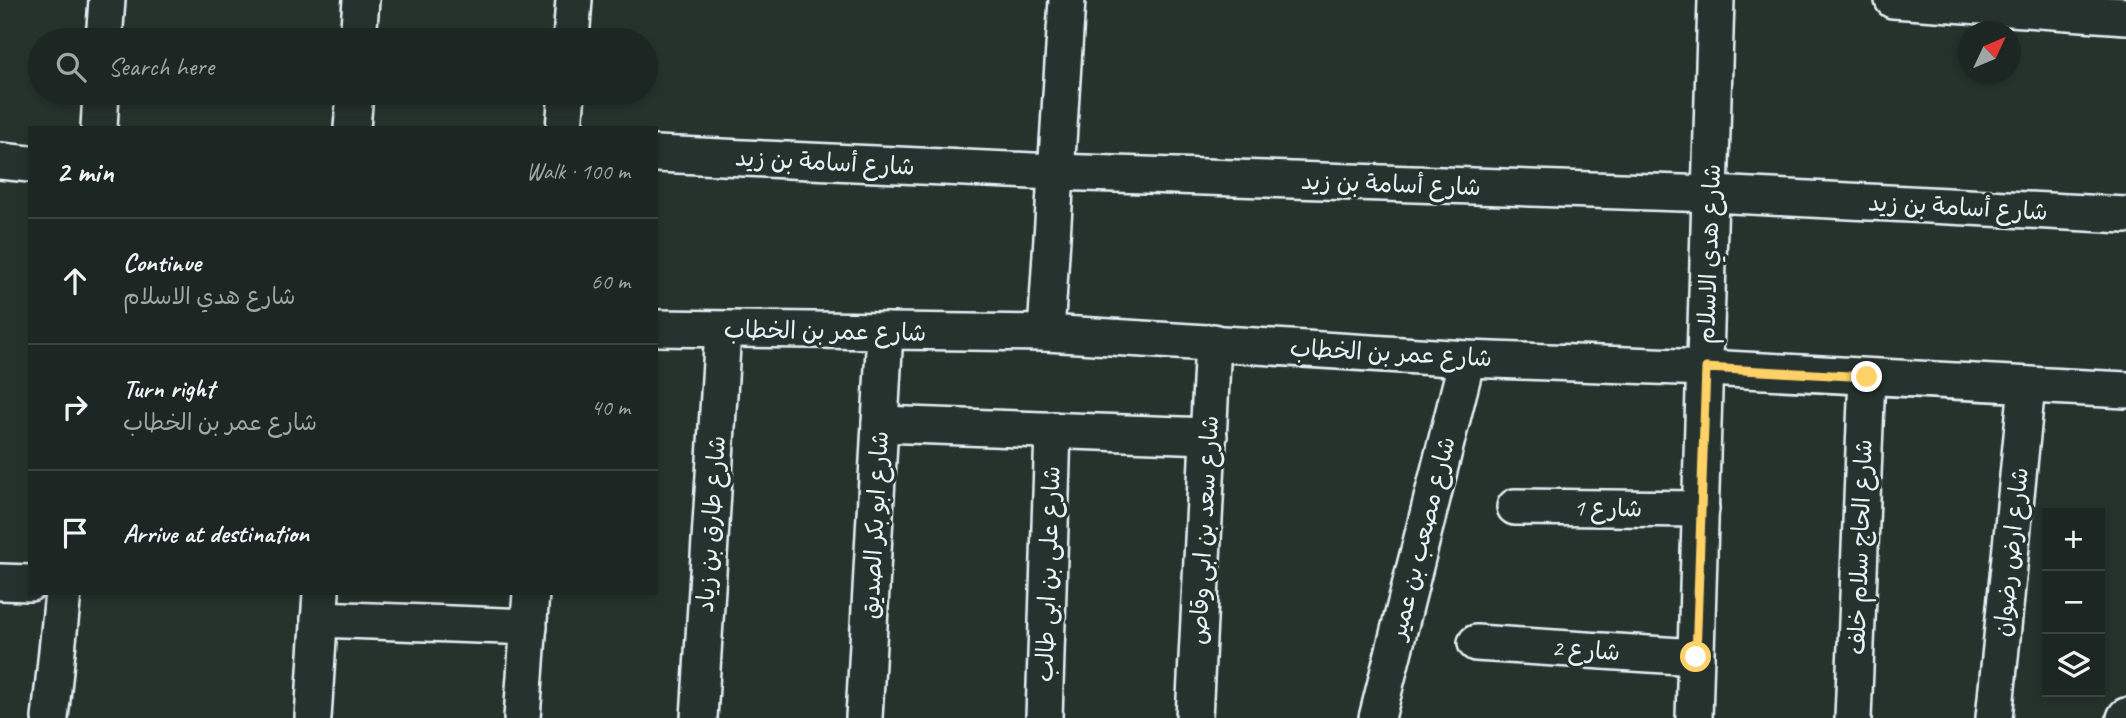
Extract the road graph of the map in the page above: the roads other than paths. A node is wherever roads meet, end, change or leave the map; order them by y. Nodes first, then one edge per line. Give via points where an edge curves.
1 (107, 0) edge
2 (361, 0) edge
3 (574, 0) edge
4 (1067, 0) edge
5 (1716, 0) edge
6 (1893, 0) edge
7 (2126, 16) edge
8 (105, 28) edge
9 (359, 28) edge
10 (572, 28) edge
11 (100, 105) edge
12 (354, 105) edge
13 (565, 105) edge
14 (99, 126) edge
15 (352, 126) edge
16 (564, 126) edge
17 (658, 154) edge
18 (0, 161) edge
19 (28, 163) edge
20 (1055, 172) junction
21 (1712, 194) junction
22 (2126, 215) edge
23 (658, 328) edge
24 (723, 330) junction
25 (885, 331) junction
26 (1046, 333) junction
27 (1213, 342) junction
28 (1467, 359) junction
29 (1706, 368) junction
30 (1867, 377) junction
31 (2027, 385) junction
32 (2126, 390) edge
33 (880, 424) junction
34 (1053, 430) junction
35 (1209, 436) junction
36 (1515, 507) dead end
37 (1701, 509) junction
38 (0, 582) edge
39 (28, 583) edge
40 (62, 595) edge
41 (320, 606) edge
42 (530, 610) edge
43 (1476, 643) dead end
44 (1696, 657) junction
45 (50, 718) edge
46 (313, 718) edge
47 (522, 718) edge
48 (699, 718) edge
49 (864, 718) edge
50 (1044, 718) edge
51 (1194, 718) edge
52 (1377, 718) edge
53 (1694, 718) edge
54 (1853, 718) edge
55 (1994, 718) edge

1 - 8 street
2 - 9 street
3 - 10 street
4 - 20 street
5 - 21 street, شارع هدي الاسلام
6 - 7 street
11 - 14 street
12 - 15 street
13 - 16 street
17 - 20 street, شارع أسامة بن زيد
18 - 19 street
20 - 21 street, شارع أسامة بن زيد
20 - 26 street
21 - 22 street, شارع أسامة بن زيد
21 - 29 street, شارع هدي الاسلام
23 - 24 street, شارع عمر بن الخطاب
24 - 25 street, شارع عمر بن الخطاب
24 - 48 street, شارع طارق بن زياد
25 - 26 street, شارع عمر بن الخطاب
25 - 33 street, شارع ابو بكر الصديق
26 - 27 street, شارع عمر بن الخطاب
27 - 28 street, شارع عمر بن الخطاب
27 - 35 street, شارع سعد بن ابى وقاص
28 - 29 street, شارع عمر بن الخطاب
28 - 52 street, شارع مصعب بن عمير
29 - 30 street, شارع عمر بن الخطاب
29 - 37 street, شارع هدي الاسلام
30 - 31 street, شارع عمر بن الخطاب
30 - 54 street, شارع الحاج سلام خلف
31 - 32 street, شارع عمر بن الخطاب
31 - 55 street, شارع ارض رضوان
33 - 34 street
33 - 49 street, شارع ابو بكر الصديق
34 - 35 street
34 - 50 street, شارع على بن ابى طالب
35 - 51 street, شارع سعد بن ابى وقاص
36 - 37 street, شارع 1
37 - 44 street, شارع هدي الاسلام
38 - 39 street
40 - 45 street
41 - 42 street
41 - 46 street
42 - 47 street
43 - 44 street, شارع 2
44 - 53 street, شارع هدي الاسلام

